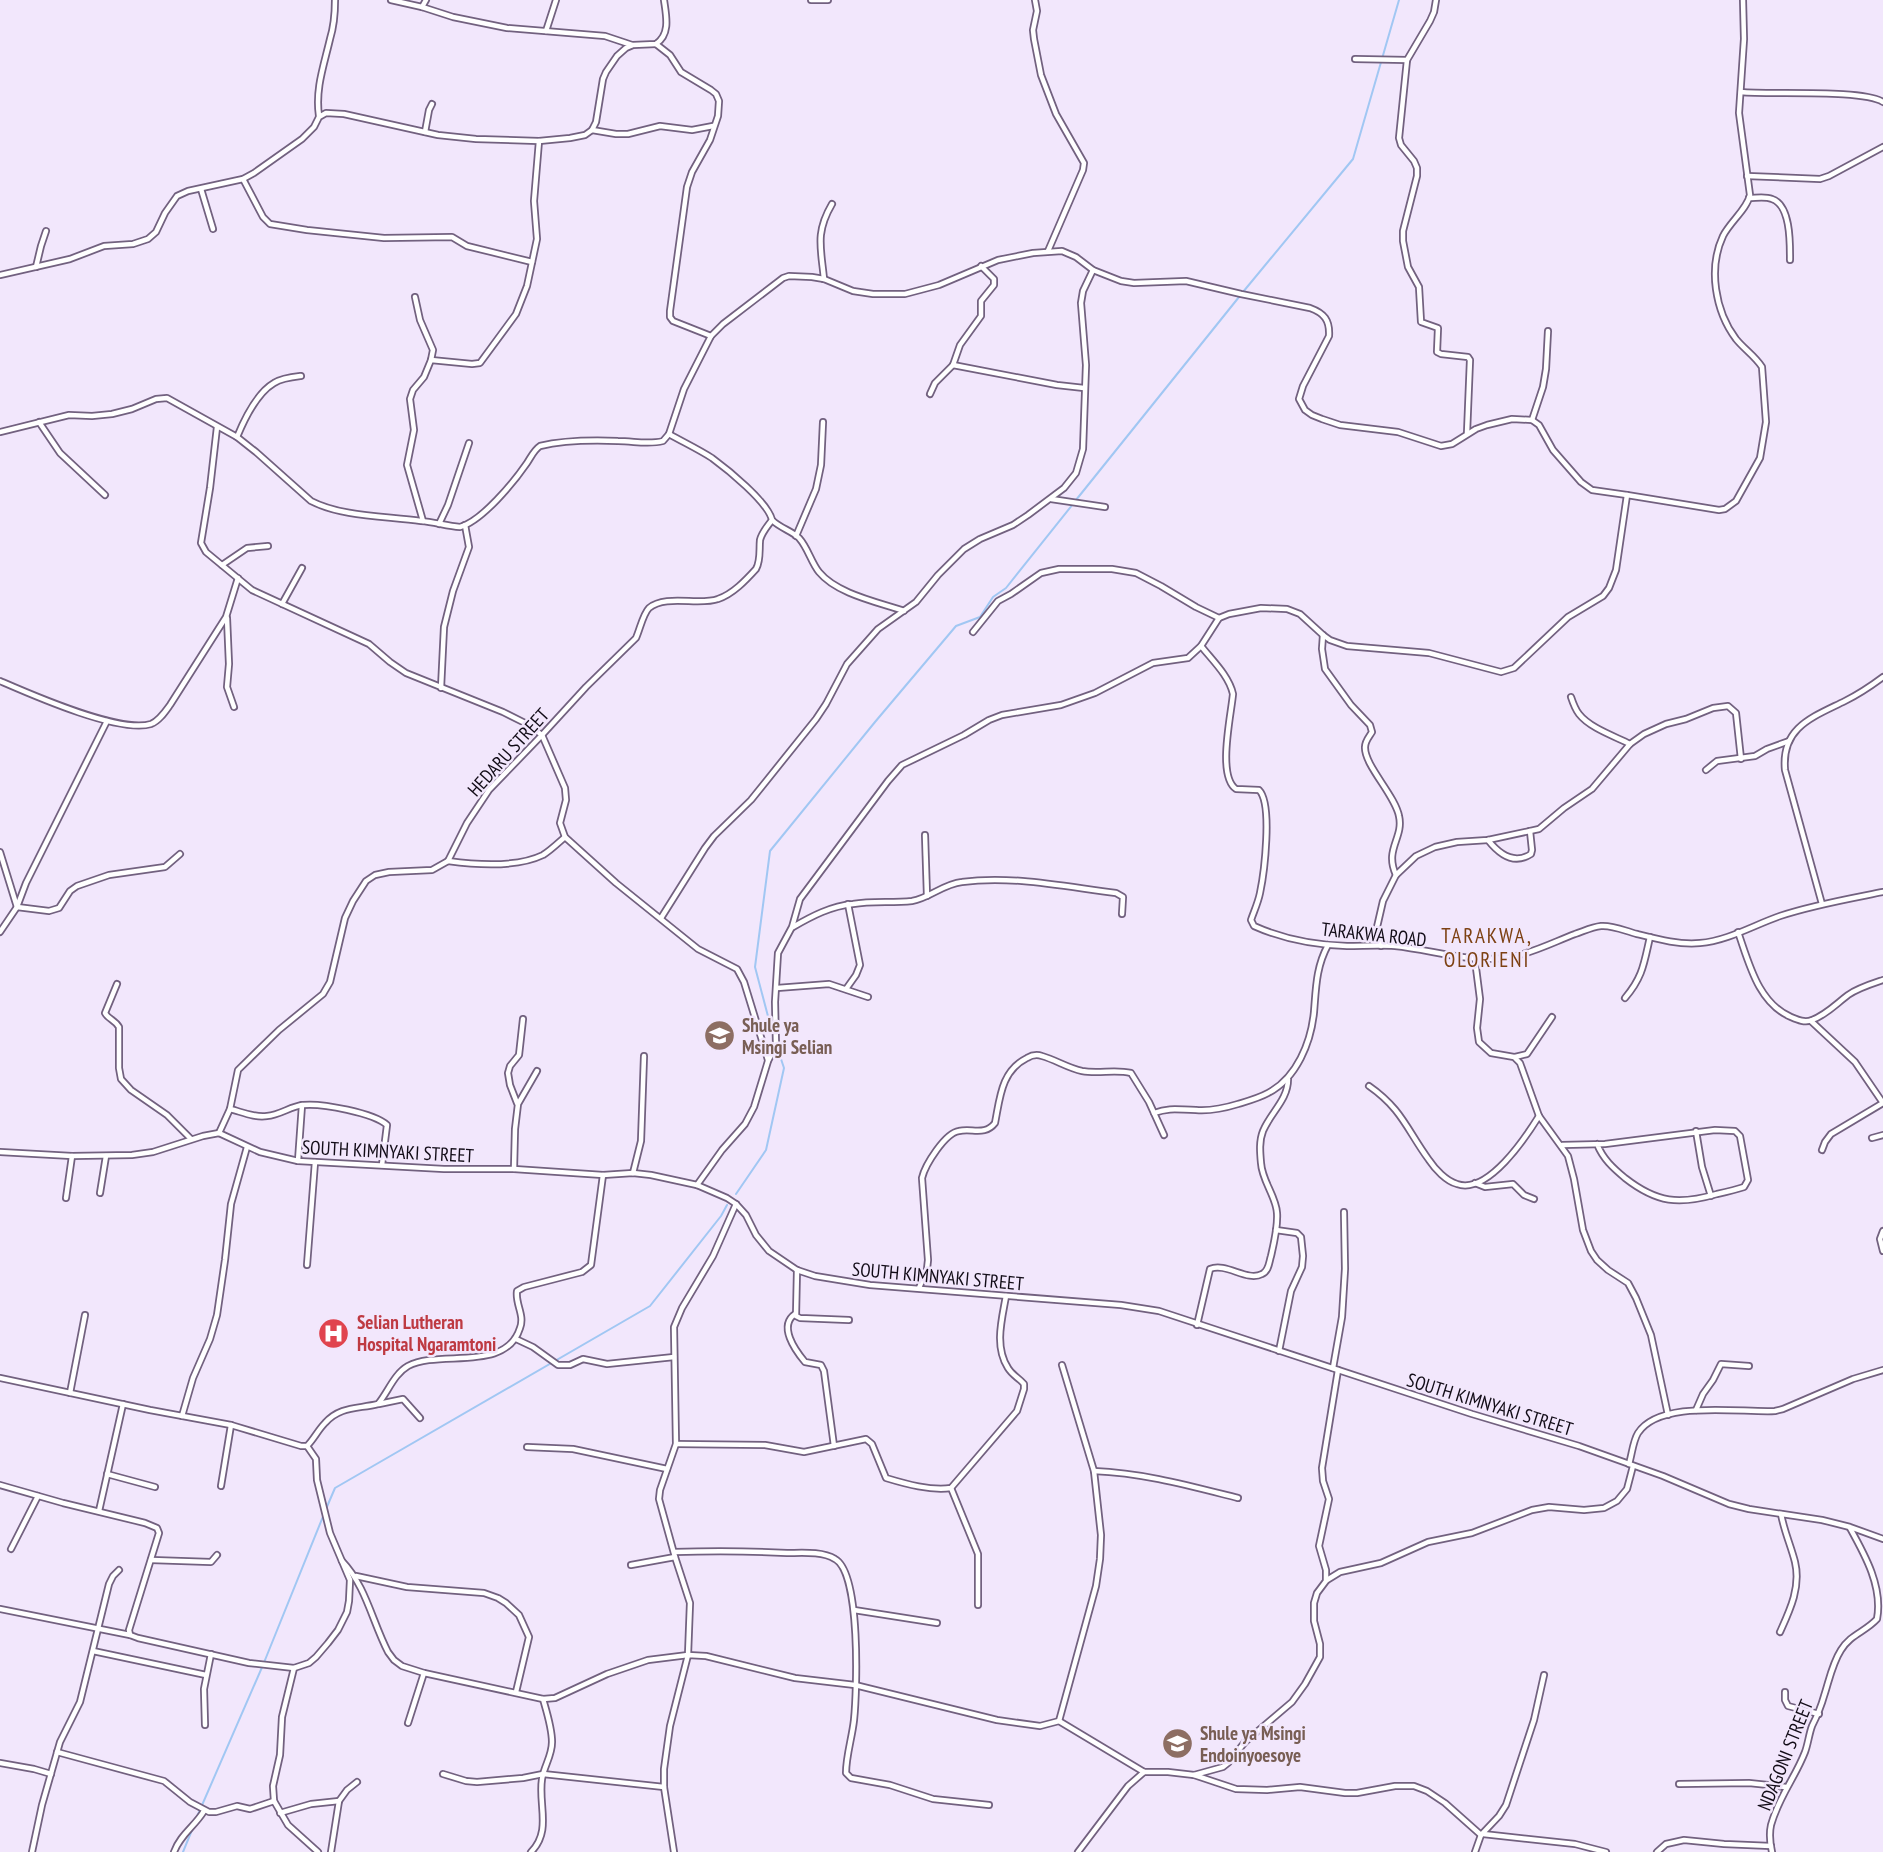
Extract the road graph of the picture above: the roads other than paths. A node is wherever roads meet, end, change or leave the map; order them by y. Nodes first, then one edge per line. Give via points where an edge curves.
1 (335, 0) edge
2 (391, 0) edge
3 (426, 0) edge
4 (555, 0) edge
5 (664, 0) edge
6 (811, 0) edge
7 (828, 0) edge
8 (1035, 0) edge
9 (1436, 0) edge
10 (1743, 0) edge
11 (422, 6) junction
12 (546, 32) junction
13 (656, 44) junction
14 (633, 45) junction
15 (1354, 59) dead end
16 (1407, 60) junction
17 (1741, 92) junction
18 (1883, 102) edge
19 (432, 104) dead end
20 (319, 117) junction
21 (713, 126) junction
22 (592, 130) junction
23 (425, 132) junction
24 (539, 141) junction
25 (1883, 147) edge
26 (1746, 176) junction
27 (243, 179) junction
28 (201, 189) junction
29 (1749, 198) junction
30 (832, 204) dead end
31 (213, 229) dead end
32 (46, 231) dead end
33 (1048, 251) junction
34 (1790, 260) dead end
35 (532, 262) junction
36 (981, 266) junction
37 (36, 267) junction
38 (1093, 270) junction
39 (0, 275) edge
40 (824, 279) junction
41 (415, 298) dead end
42 (1548, 331) dead end
43 (711, 336) junction
44 (431, 359) junction
45 (953, 365) junction
46 (301, 376) dead end
47 (1084, 388) junction
48 (930, 394) dead end
49 (1532, 420) junction
50 (39, 422) junction
51 (823, 422) dead end
52 (217, 427) junction
53 (0, 432) edge
54 (669, 434) junction
55 (1467, 434) junction
56 (237, 438) junction
57 (469, 443) dead end
58 (105, 495) dead end
59 (1628, 495) junction
60 (1050, 499) junction
61 (1105, 507) dead end
62 (772, 520) junction
63 (423, 521) junction
64 (439, 524) junction
65 (466, 525) junction
66 (796, 536) junction
67 (268, 546) dead end
68 (222, 565) junction
69 (302, 568) dead end
70 (238, 578) junction
71 (282, 604) junction
72 (905, 611) junction
73 (226, 617) junction
74 (1219, 618) junction
75 (973, 632) dead end
76 (1322, 635) junction
77 (1201, 646) junction
78 (1883, 677) edge
79 (0, 681) edge
80 (441, 688) junction
81 (1571, 697) dead end
82 (234, 707) dead end
83 (108, 721) junction
84 (542, 735) junction
85 (1790, 740) junction
86 (1630, 744) junction
87 (1741, 759) junction
88 (1706, 770) dead end
89 (1530, 831) junction
90 (925, 835) dead end
91 (565, 837) junction
92 (1488, 840) junction
93 (0, 852) edge
94 (180, 854) dead end
95 (448, 861) junction
96 (1396, 875) junction
97 (1883, 892) edge
98 (927, 896) junction
99 (848, 904) junction
100 (1822, 904) junction
101 (17, 907) junction
102 (1122, 914) dead end
103 (661, 918) junction
104 (792, 927) junction
105 (0, 932) edge
106 (1738, 932) junction
107 (1650, 937) junction
108 (1328, 945) junction
109 (1381, 946) junction
110 (1475, 960) junction
111 (1883, 980) edge
112 (117, 984) dead end
113 (776, 988) junction
114 (846, 989) junction
115 (868, 997) dead end
116 (1625, 998) dead end
117 (1552, 1017) dead end
118 (523, 1019) dead end
119 (1811, 1021) junction
120 (645, 1056) dead end
121 (1514, 1057) junction
122 (768, 1061) junction
123 (537, 1071) dead end
124 (1287, 1079) junction
125 (1369, 1086) dead end
126 (517, 1104) junction
127 (302, 1105) junction
128 (230, 1109) junction
129 (1154, 1113) junction
130 (1539, 1116) junction
131 (1696, 1131) junction
132 (219, 1133) junction
133 (1164, 1135) dead end
134 (1883, 1135) edge
135 (1872, 1138) dead end
136 (191, 1139) junction
137 (1597, 1144) junction
138 (1562, 1146) junction
139 (247, 1147) junction
140 (1822, 1150) dead end
141 (0, 1152) edge
142 (72, 1156) junction
143 (106, 1156) junction
144 (298, 1161) junction
145 (315, 1162) junction
146 (382, 1166) junction
147 (514, 1168) junction
148 (633, 1173) junction
149 (603, 1175) junction
150 (1475, 1182) junction
151 (697, 1185) junction
152 (100, 1193) dead end
153 (1711, 1196) junction
154 (66, 1198) dead end
155 (1534, 1199) dead end
156 (736, 1204) junction
157 (1344, 1212) dead end
158 (1276, 1230) junction
159 (1883, 1231) edge
160 (1883, 1251) edge
161 (307, 1265) dead end
162 (797, 1270) junction
163 (919, 1288) junction
164 (1006, 1296) junction
165 (795, 1314) junction
166 (85, 1315) dead end
167 (849, 1320) dead end
168 (1197, 1325) junction
169 (516, 1339) junction
170 (1279, 1352) junction
171 (674, 1357) junction
172 (1062, 1365) dead end
173 (1749, 1366) dead end
174 (1336, 1369) junction
175 (1883, 1370) edge
176 (0, 1378) edge
177 (70, 1393) junction
178 (123, 1404) junction
179 (378, 1405) junction
180 (1696, 1410) junction
181 (1668, 1415) junction
182 (182, 1416) junction
183 (419, 1418) dead end
184 (231, 1425) junction
185 (676, 1444) junction
186 (307, 1446) junction
187 (834, 1446) junction
188 (527, 1447) dead end
189 (1631, 1465) junction
190 (667, 1469) junction
191 (1094, 1471) junction
192 (107, 1474) junction
193 (0, 1485) edge
194 (221, 1486) dead end
195 (155, 1487) dead end
196 (951, 1488) junction
197 (38, 1496) junction
198 (1238, 1498) dead end
199 (99, 1511) junction
200 (1781, 1514) junction
201 (1850, 1527) junction
202 (1883, 1539) edge
203 (11, 1549) dead end
204 (674, 1554) junction
205 (217, 1555) dead end
206 (151, 1560) junction
207 (342, 1561) junction
208 (631, 1565) dead end
209 (119, 1570) dead end
210 (355, 1576) junction
211 (1326, 1581) junction
212 (978, 1605) dead end
213 (0, 1609) edge
214 (854, 1610) junction
215 (937, 1623) dead end
216 (98, 1628) junction
217 (1780, 1632) dead end
218 (130, 1635) junction
219 (93, 1651) junction
220 (211, 1654) junction
221 (688, 1655) junction
222 (294, 1668) junction
223 (424, 1673) junction
224 (206, 1675) junction
225 (1544, 1675) dead end
226 (855, 1685) junction
227 (516, 1692) junction
228 (1785, 1692) dead end
229 (543, 1699) junction
230 (1819, 1714) junction
231 (1059, 1721) junction
232 (408, 1723) dead end
233 (205, 1725) dead end
234 (57, 1752) junction
235 (0, 1763) edge
236 (1144, 1772) junction
237 (51, 1774) junction
238 (443, 1774) dead end
239 (543, 1774) junction
240 (1194, 1776) junction
241 (357, 1782) dead end
242 (1679, 1784) dead end
243 (664, 1787) junction
244 (1786, 1787) junction
245 (274, 1801) junction
246 (340, 1801) junction
247 (989, 1805) dead end
248 (204, 1811) junction
249 (280, 1813) junction
250 (1482, 1834) junction
251 (1772, 1849) edge
252 (32, 1852) edge
253 (174, 1852) edge
254 (318, 1852) edge
255 (331, 1852) edge
256 (531, 1852) edge
257 (674, 1852) edge
258 (1078, 1852) edge
259 (1475, 1852) edge
260 (1606, 1852) edge
261 (1657, 1852) edge

1 - 20 street via 320,74
2 - 11 street
3 - 11 street
4 - 12 street
5 - 13 street via 666,32
6 - 7 street
8 - 33 street via 1033,30 1041,75 1056,114 1084,163
9 - 16 street
10 - 17 street
11 - 12 street via 453,18
12 - 14 street via 605,36
13 - 14 street
13 - 21 street via 685,76 716,94 719,109
14 - 22 street via 617,56 606,72
15 - 16 street
16 - 55 street via 1399,138 1417,167 1417,176 1403,231 1407,263 1419,286 1421,322 1438,328 1437,352 1470,360
17 - 18 street via 1822,93
17 - 26 street
19 - 23 street
20 - 23 street via 332,112
20 - 27 street via 302,139
21 - 22 street via 692,130 660,126 628,134
21 - 43 street via 687,187 670,312 673,321
22 - 24 street
23 - 24 street
24 - 35 street via 534,201 537,239
25 - 26 street via 1820,179
26 - 29 street
27 - 28 street
27 - 35 street via 270,224 359,236 452,237 467,246
28 - 31 street
28 - 37 street via 177,196 148,239 104,246
29 - 34 street via 1778,202 1790,233
29 - 59 street via 1724,234 1715,283 1727,325 1762,368 1766,422 1759,458 1736,501 1725,509
30 - 40 street via 820,236
32 - 37 street
33 - 36 street
33 - 38 street via 1069,253
35 - 44 street via 516,314 483,360 472,364
36 - 40 street via 905,294 863,293
36 - 45 street via 994,285 981,302 981,316 960,345
37 - 39 street
38 - 47 street via 1081,303
38 - 55 street via 1134,283 1200,283 1320,312 1328,321 1329,335 1300,395 1305,410 1340,425 1383,429 1441,446
40 - 43 street via 783,278
41 - 44 street via 433,350
42 - 49 street via 1543,387
43 - 54 street via 684,390
44 - 63 street via 410,399 414,430 407,465
45 - 47 street
45 - 48 street
46 - 56 street via 267,388
47 - 60 street via 1081,459 1071,481
49 - 55 street via 1500,421
49 - 59 street via 1586,487
50 - 52 street via 69,415 112,414 160,398
50 - 53 street
50 - 58 street via 62,455
51 - 66 street via 816,489
52 - 56 street
52 - 68 street via 201,543
54 - 62 street via 733,475 768,510
54 - 65 street via 659,443 601,440 540,446 494,501
56 - 63 street via 319,505
57 - 64 street
59 - 76 street via 1609,588 1559,625 1514,668 1501,672 1429,653 1347,646
60 - 61 street
60 - 72 street via 1013,525 964,549
62 - 66 street
62 - 84 street, HEDARU STREET via 763,532 759,564 750,575 715,601 667,602 649,608 636,638
63 - 64 street
64 - 65 street
65 - 80 street via 469,547 444,628
66 - 72 street via 828,580
67 - 68 street via 247,548
68 - 70 street
69 - 71 street
70 - 71 street
70 - 73 street
71 - 80 street via 369,644 406,673
72 - 103 street via 878,629 854,656 821,712 751,800 709,842
73 - 82 street via 227,687
73 - 83 street via 155,722
74 - 75 street via 1136,573 1059,569 1041,573 998,601
74 - 76 street via 1261,608 1287,608
74 - 77 street
76 - 96 street via 1325,669 1370,725 1366,754 1399,815 1391,856
77 - 104 street via 1188,658 1153,663 1084,698 989,720 902,765 807,888
77 - 108 street, TARAKWA ROAD via 1233,694 1226,762 1230,783 1236,789 1259,790 1263,795 1267,829 1252,923 1279,936
78 - 85 street via 1804,722
79 - 83 street
80 - 84 street via 484,703
81 - 86 street via 1581,717
83 - 101 street
84 - 91 street via 565,788 560,823
84 - 95 street, HEDARU STREET via 489,790
85 - 87 street
85 - 100 street via 1785,771
86 - 87 street via 1655,728 1728,706 1735,713
86 - 89 street via 1592,789 1544,826
87 - 88 street via 1717,761
89 - 92 street
89 - 92 street via 1532,850 1524,858 1505,857
90 - 98 street
91 - 95 street via 528,860
91 - 103 street
92 - 96 street via 1435,847 1416,856
93 - 101 street
94 - 101 street via 165,867 88,881 73,888 55,910
95 - 128 street via 432,870 389,872 366,881 345,918 326,990 238,1070
96 - 109 street via 1379,911
97 - 100 street, TARAKWA ROAD
98 - 99 street
98 - 102 street via 962,882 1020,881 1116,893 1123,897
99 - 104 street
99 - 114 street via 860,965
100 - 106 street, TARAKWA ROAD
101 - 105 street
103 - 122 street via 698,949 737,969
104 - 113 street via 778,953
106 - 107 street, TARAKWA ROAD via 1704,943
106 - 119 street via 1766,999 1781,1013
107 - 110 street, TARAKWA ROAD via 1598,927 1521,955
107 - 116 street via 1641,974
108 - 109 street, TARAKWA ROAD
108 - 124 street via 1317,972 1310,1034
109 - 110 street, TARAKWA ROAD
110 - 121 street via 1479,1042 1491,1053
111 - 119 street via 1856,990
112 - 136 street via 105,1013 119,1027 121,1079
113 - 114 street via 829,984
113 - 122 street via 776,1045
114 - 115 street
117 - 121 street via 1527,1054
118 - 126 street via 519,1055 508,1073
119 - 140 street via 1855,1062 1883,1104 1831,1134
120 - 148 street via 641,1141
121 - 130 street via 1524,1069
122 - 151 street via 750,1116
123 - 126 street
124 - 129 street via 1268,1093 1234,1105
124 - 158 street via 1286,1093 1264,1128 1260,1144 1261,1167 1277,1214
125 - 150 street via 1405,1121 1440,1173 1457,1184
126 - 147 street
127 - 128 street via 265,1116
127 - 144 street
127 - 146 street via 386,1122
128 - 132 street
129 - 133 street
129 - 163 street via 1131,1073 1081,1071 1040,1055 1023,1060 1006,1077 993,1127 951,1134 924,1172 928,1260
130 - 138 street
130 - 150 street via 1500,1168
131 - 137 street
131 - 153 street
131 - 153 street via 1728,1129 1740,1136 1747,1184
132 - 136 street
132 - 139 street, SOUTH KIMNYAKI STREET
134 - 135 street
136 - 143 street via 153,1152
137 - 138 street
137 - 153 street via 1611,1166 1652,1195 1677,1201
138 - 181 street via 1572,1169 1591,1251 1628,1283 1651,1335
139 - 144 street, SOUTH KIMNYAKI STREET
139 - 182 street via 231,1203 217,1315
141 - 142 street
142 - 143 street
142 - 154 street
143 - 152 street
144 - 145 street, SOUTH KIMNYAKI STREET
145 - 146 street, SOUTH KIMNYAKI STREET
145 - 161 street
146 - 147 street, SOUTH KIMNYAKI STREET
147 - 149 street, SOUTH KIMNYAKI STREET
148 - 149 street, SOUTH KIMNYAKI STREET
148 - 151 street, SOUTH KIMNYAKI STREET
149 - 169 street via 591,1265 582,1272 517,1291 522,1321
150 - 155 street via 1485,1187 1513,1184
151 - 156 street, SOUTH KIMNYAKI STREET
156 - 162 street, SOUTH KIMNYAKI STREET via 769,1251
156 - 171 street via 713,1256 676,1318
157 - 174 street
158 - 168 street via 1269,1265 1261,1275 1210,1269
158 - 170 street via 1301,1237 1303,1256
159 - 160 street
162 - 163 street, SOUTH KIMNYAKI STREET via 851,1283
162 - 165 street
163 - 164 street, SOUTH KIMNYAKI STREET
164 - 168 street, SOUTH KIMNYAKI STREET via 1135,1306
164 - 196 street via 1002,1353 1009,1371 1024,1384 1021,1400 1017,1411
165 - 167 street
165 - 187 street via 787,1327 795,1348 805,1362 821,1365 824,1371
166 - 177 street
168 - 170 street, SOUTH KIMNYAKI STREET
169 - 171 street via 558,1365 583,1359 607,1364
169 - 179 street via 492,1354 411,1365 398,1373
170 - 174 street, SOUTH KIMNYAKI STREET
171 - 185 street
172 - 191 street
173 - 180 street via 1721,1364
174 - 189 street, SOUTH KIMNYAKI STREET
174 - 211 street via 1322,1468 1329,1499 1320,1546
175 - 180 street via 1775,1411
176 - 177 street
177 - 178 street
178 - 182 street
178 - 192 street
179 - 183 street via 403,1399
179 - 186 street via 335,1413
180 - 181 street
181 - 189 street via 1639,1432
182 - 184 street
184 - 186 street
184 - 194 street
185 - 187 street via 765,1445 804,1452
185 - 190 street
186 - 207 street via 316,1459 319,1492
187 - 196 street via 866,1439 886,1478
188 - 190 street via 573,1449
189 - 200 street, SOUTH KIMNYAKI STREET via 1730,1504
189 - 211 street via 1627,1489 1604,1508 1540,1508 1472,1533 1428,1542 1381,1563 1340,1572
190 - 204 street via 659,1499
191 - 198 street via 1146,1476
191 - 231 street via 1100,1559
192 - 195 street
192 - 199 street
193 - 197 street
196 - 212 street via 978,1554
197 - 199 street
197 - 203 street
199 - 206 street via 157,1528
200 - 201 street, SOUTH KIMNYAKI STREET
200 - 217 street via 1796,1567 1796,1590
201 - 202 street, SOUTH KIMNYAKI STREET
201 - 230 street, NDAGONI STREET via 1874,1577 1879,1621 1842,1648
204 - 208 street
204 - 214 street via 750,1551 830,1556 838,1560 847,1578
204 - 221 street via 690,1602
205 - 206 street via 211,1562
206 - 218 street
207 - 210 street
207 - 222 street via 350,1591 344,1620 316,1657
209 - 216 street via 109,1584
210 - 223 street via 394,1660
210 - 227 street via 498,1598 519,1615 529,1637
211 - 240 street via 1314,1603 1320,1657 1305,1684 1228,1763
213 - 216 street
214 - 215 street
214 - 226 street
216 - 218 street
216 - 219 street
218 - 220 street
219 - 224 street
219 - 234 street via 80,1702
220 - 222 street
220 - 224 street
221 - 226 street via 795,1678
221 - 229 street via 648,1661
221 - 243 street via 667,1738
222 - 245 street via 282,1717
223 - 227 street
223 - 232 street
224 - 233 street
225 - 250 street via 1506,1805
226 - 231 street via 997,1720 1040,1726
226 - 247 street via 847,1775 933,1799
227 - 229 street
228 - 230 street via 1788,1706
229 - 239 street via 552,1738
230 - 244 street, NDAGONI STREET
231 - 236 street
234 - 237 street
234 - 248 street via 164,1781
235 - 237 street
236 - 240 street
236 - 258 street
237 - 252 street
238 - 239 street via 477,1782
239 - 243 street
239 - 256 street via 543,1829
240 - 250 street via 1236,1789 1300,1787 1357,1793 1414,1786 1445,1802
241 - 246 street
242 - 244 street
243 - 257 street
244 - 251 street, NDAGONI STREET via 1771,1827
245 - 248 street via 250,1809 237,1806
245 - 249 street
246 - 249 street
246 - 255 street
248 - 253 street
249 - 254 street
250 - 259 street
250 - 260 street
251 - 261 street via 1684,1840 1670,1842

